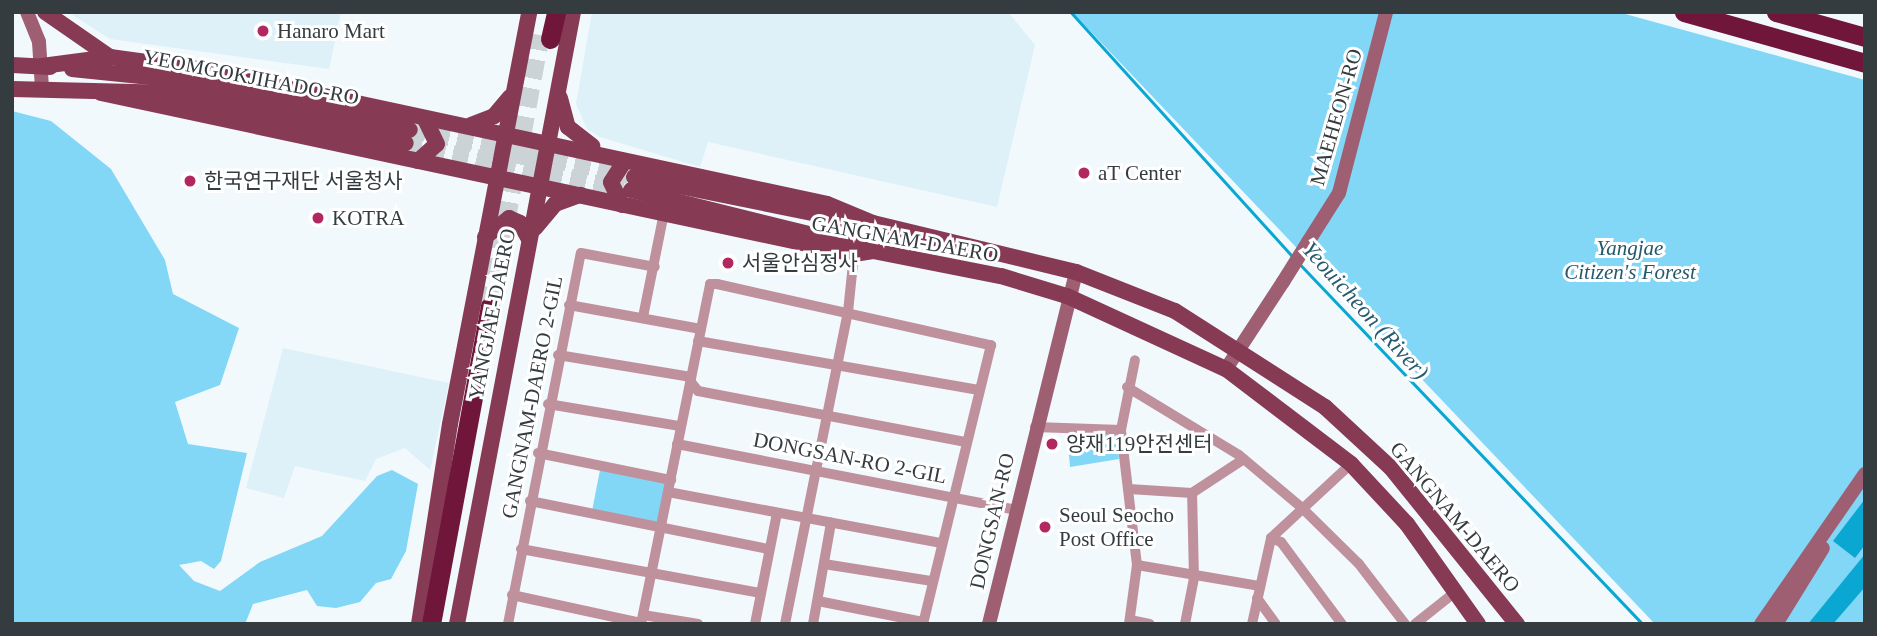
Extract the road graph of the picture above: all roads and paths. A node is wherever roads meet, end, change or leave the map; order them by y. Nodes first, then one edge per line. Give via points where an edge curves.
1 (27, 12) edge
2 (44, 12) edge
3 (529, 12) edge
4 (544, 12) edge
5 (556, 12) edge
6 (573, 12) edge
7 (1386, 12) edge
8 (1684, 12) edge
9 (1776, 12) edge
10 (1865, 37) edge
11 (110, 57) junction
12 (1865, 63) edge
13 (12, 65) edge
14 (41, 66) junction
15 (562, 72) junction
16 (12, 89) edge
17 (42, 89) junction
18 (514, 91) junction
19 (101, 93) junction
20 (425, 119) junction
21 (461, 126) junction
22 (505, 134) junction
23 (548, 141) junction
24 (418, 161) junction
25 (624, 162) junction
26 (452, 168) junction
27 (496, 176) junction
28 (540, 185) junction
29 (583, 195) junction
30 (622, 205) junction
31 (490, 207) junction
32 (664, 213) junction
33 (873, 223) junction
34 (485, 237) junction
35 (529, 239) junction
36 (873, 251) junction
37 (854, 254) junction
38 (655, 267) junction
39 (1076, 272) junction
40 (1067, 296) junction
41 (569, 305) junction
42 (848, 312) junction
43 (643, 317) junction
44 (700, 335) junction
45 (1238, 349) junction
46 (558, 355) junction
47 (1135, 360) dead end
48 (838, 363) junction
49 (1226, 369) junction
50 (690, 379) junction
51 (1127, 387) junction
52 (979, 390) junction
53 (548, 404) junction
54 (828, 414) junction
55 (681, 426) junction
56 (1035, 427) junction
57 (1121, 429) junction
58 (966, 442) junction
59 (677, 444) junction
60 (538, 453) junction
61 (1244, 458) junction
62 (1351, 464) junction
63 (815, 470) junction
64 (1865, 474) edge
65 (671, 480) junction
66 (1865, 486) edge
67 (1129, 489) junction
68 (668, 492) junction
69 (1192, 493) junction
70 (953, 498) junction
71 (530, 501) junction
72 (1301, 507) junction
73 (1017, 510) junction
74 (776, 513) junction
75 (806, 518) junction
76 (831, 523) junction
77 (661, 526) junction
78 (1271, 538) junction
79 (940, 543) junction
80 (521, 549) junction
81 (769, 549) junction
82 (824, 564) junction
83 (1138, 565) junction
84 (651, 572) junction
85 (1194, 578) junction
86 (931, 581) junction
87 (1259, 592) junction
88 (761, 593) junction
89 (1454, 593) junction
90 (512, 595) junction
91 (818, 601) junction
92 (642, 621) edge
93 (1129, 622) edge
94 (923, 623) edge
95 (419, 624) edge
96 (430, 624) edge
97 (443, 624) edge
98 (457, 624) edge
99 (508, 624) edge
100 (698, 624) edge
101 (755, 624) edge
102 (785, 624) edge
103 (814, 624) edge
104 (989, 624) edge
105 (1150, 624) edge
106 (1185, 624) edge
107 (1252, 624) edge
108 (1276, 624) edge
109 (1342, 624) edge
110 (1405, 624) edge
111 (1415, 624) edge
112 (1478, 624) edge
113 (1517, 624) edge
114 (1761, 624) edge
115 (1776, 624) edge

1 - 14 street
2 - 11 main road
3 - 18 main road, YANGJAE-DAERO
4 - 5 highway via 545,37
6 - 15 main road, YANGJAE-DAERO
7 - 45 street, MAEHEON-RO, bridge via 1339,193
8 - 12 highway
9 - 10 highway
11 - 14 main road
11 - 20 main road via 199,69
13 - 14 main road
14 - 17 street
14 - 19 main road, YEOMGOKJIHADO-RO via 178,80 408,136 174,93
15 - 23 main road, YANGJAE-DAERO
15 - 25 main road via 560,104 572,133
16 - 17 main road
17 - 19 main road
18 - 21 main road via 494,116
18 - 22 main road, YANGJAE-DAERO
19 - 24 main road, GANGNAM-DAERO
20 - 21 main road
20 - 24 main road via 437,144
21 - 22 main road
22 - 23 main road
22 - 27 main road, YANGJAE-DAERO
23 - 25 main road
23 - 28 main road, YANGJAE-DAERO
24 - 26 main road, GANGNAM-DAERO
25 - 30 main road via 611,183
25 - 33 main road, GANGNAM-DAERO via 827,204
26 - 27 main road, GANGNAM-DAERO
26 - 31 main road via 478,183
27 - 28 main road, GANGNAM-DAERO
27 - 31 main road, YANGJAE-DAERO
28 - 29 main road, GANGNAM-DAERO
28 - 35 main road, YANGJAE-DAERO
29 - 30 main road, GANGNAM-DAERO
29 - 35 main road via 552,206
30 - 32 main road, GANGNAM-DAERO
31 - 34 main road, YANGJAE-DAERO
32 - 37 main road, GANGNAM-DAERO
32 - 38 street
33 - 36 main road via 632,183
33 - 39 main road, GANGNAM-DAERO
34 - 35 main road via 513,218
34 - 95 main road, YANGJAE-DAERO
35 - 98 main road, YANGJAE-DAERO
36 - 37 main road, GANGNAM-DAERO
36 - 40 main road, GANGNAM-DAERO
37 - 42 street
38 - 41 street, GANGNAM-DAERO 2-GIL via 581,253
38 - 43 street
39 - 40 street, DONGSAN-RO
39 - 45 main road, GANGNAM-DAERO via 1174,312
40 - 49 main road, GANGNAM-DAERO
40 - 56 street, DONGSAN-RO
41 - 43 street
41 - 46 street, GANGNAM-DAERO 2-GIL
42 - 44 street via 710,284
42 - 48 street
42 - 52 street via 985,340 991,345
43 - 44 street
44 - 48 street
44 - 50 street
45 - 49 street, MAEHEON-RO
45 - 113 main road, GANGNAM-DAERO via 1325,407 1391,468
46 - 50 street
46 - 53 street, GANGNAM-DAERO 2-GIL
47 - 51 street
48 - 52 street
48 - 54 street
49 - 62 main road, GANGNAM-DAERO
50 - 54 street via 698,391
50 - 55 street
51 - 57 street
51 - 61 street
52 - 58 street
53 - 55 street
53 - 60 street, GANGNAM-DAERO 2-GIL
54 - 58 street
54 - 63 street
55 - 59 street
56 - 57 street
56 - 73 street, DONGSAN-RO
57 - 67 street
58 - 70 street
59 - 63 street, DONGSAN-RO 2-GIL
59 - 65 street
60 - 65 street
60 - 71 street, GANGNAM-DAERO 2-GIL
61 - 69 street
61 - 72 street
62 - 72 street
62 - 89 main road, GANGNAM-DAERO via 1406,524
63 - 70 street, DONGSAN-RO 2-GIL
63 - 75 street
64 - 114 street
65 - 68 street
66 - 115 street
67 - 69 street
67 - 83 street
68 - 74 street
68 - 77 street
69 - 85 street
70 - 73 street, DONGSAN-RO 2-GIL
70 - 79 street
71 - 77 street
71 - 80 street, GANGNAM-DAERO 2-GIL
72 - 78 street
72 - 110 street via 1359,564
73 - 104 street, DONGSAN-RO
74 - 75 street
74 - 81 street
75 - 76 street
75 - 102 street
76 - 79 street
76 - 82 street
77 - 81 street
77 - 84 street
78 - 87 street
78 - 109 street via 1280,542
79 - 86 street
80 - 84 street
80 - 90 street, GANGNAM-DAERO 2-GIL
81 - 88 street
82 - 86 street
82 - 91 street
83 - 85 street
83 - 93 street
84 - 88 street
84 - 92 street
85 - 87 street
85 - 106 street
86 - 94 street
87 - 107 street
87 - 108 street
88 - 101 street
89 - 111 street
89 - 112 main road, GANGNAM-DAERO
90 - 92 street
90 - 99 street, GANGNAM-DAERO 2-GIL
91 - 94 street
91 - 103 street
92 - 100 street
93 - 105 street
96 - 97 highway via 496,307

